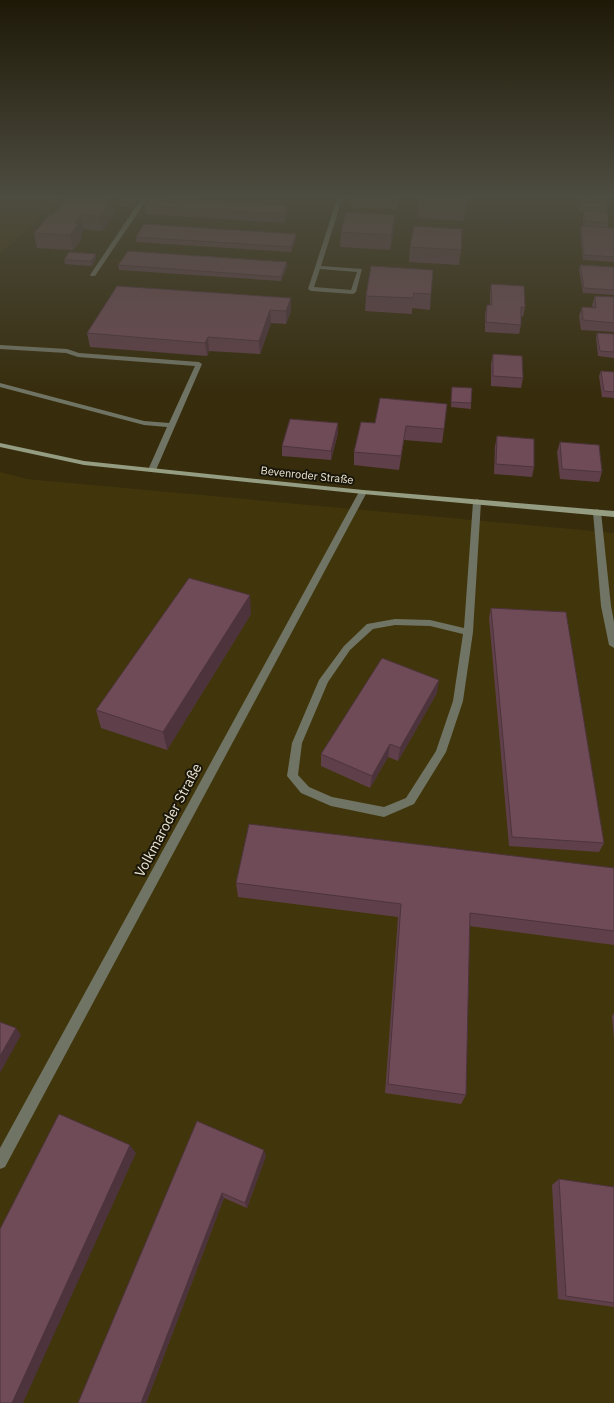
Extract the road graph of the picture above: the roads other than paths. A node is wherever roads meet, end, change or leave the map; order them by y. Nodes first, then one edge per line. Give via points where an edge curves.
1 (102, 261) edge
2 (320, 261) edge
3 (318, 267) junction
4 (93, 275) dead end
5 (0, 347) edge
6 (0, 385) edge
7 (173, 425) junction
8 (0, 445) edge
9 (152, 470) junction
10 (363, 492) junction
11 (477, 502) junction
12 (597, 512) junction
13 (614, 514) edge
14 (468, 632) junction
15 (614, 646) edge
16 (0, 1162) edge

1 - 4 street
2 - 3 street
3 - 3 street via 311,289 353,292 360,270
5 - 7 street via 199,364
6 - 7 street via 144,423
7 - 9 street
8 - 9 main road, Bevenroder Straße via 84,463
9 - 10 main road, Bevenroder Straße
10 - 11 main road, Bevenroder Straße
10 - 16 street, Volkmaroder Straße
11 - 12 main road, Bevenroder Straße
11 - 14 street
12 - 13 main road, Bevenroder Straße
12 - 15 street via 606,606
14 - 14 street via 458,700 441,752 410,801 384,812 331,801 305,790 292,776 297,743 324,680 347,648 370,626 395,622 430,624

